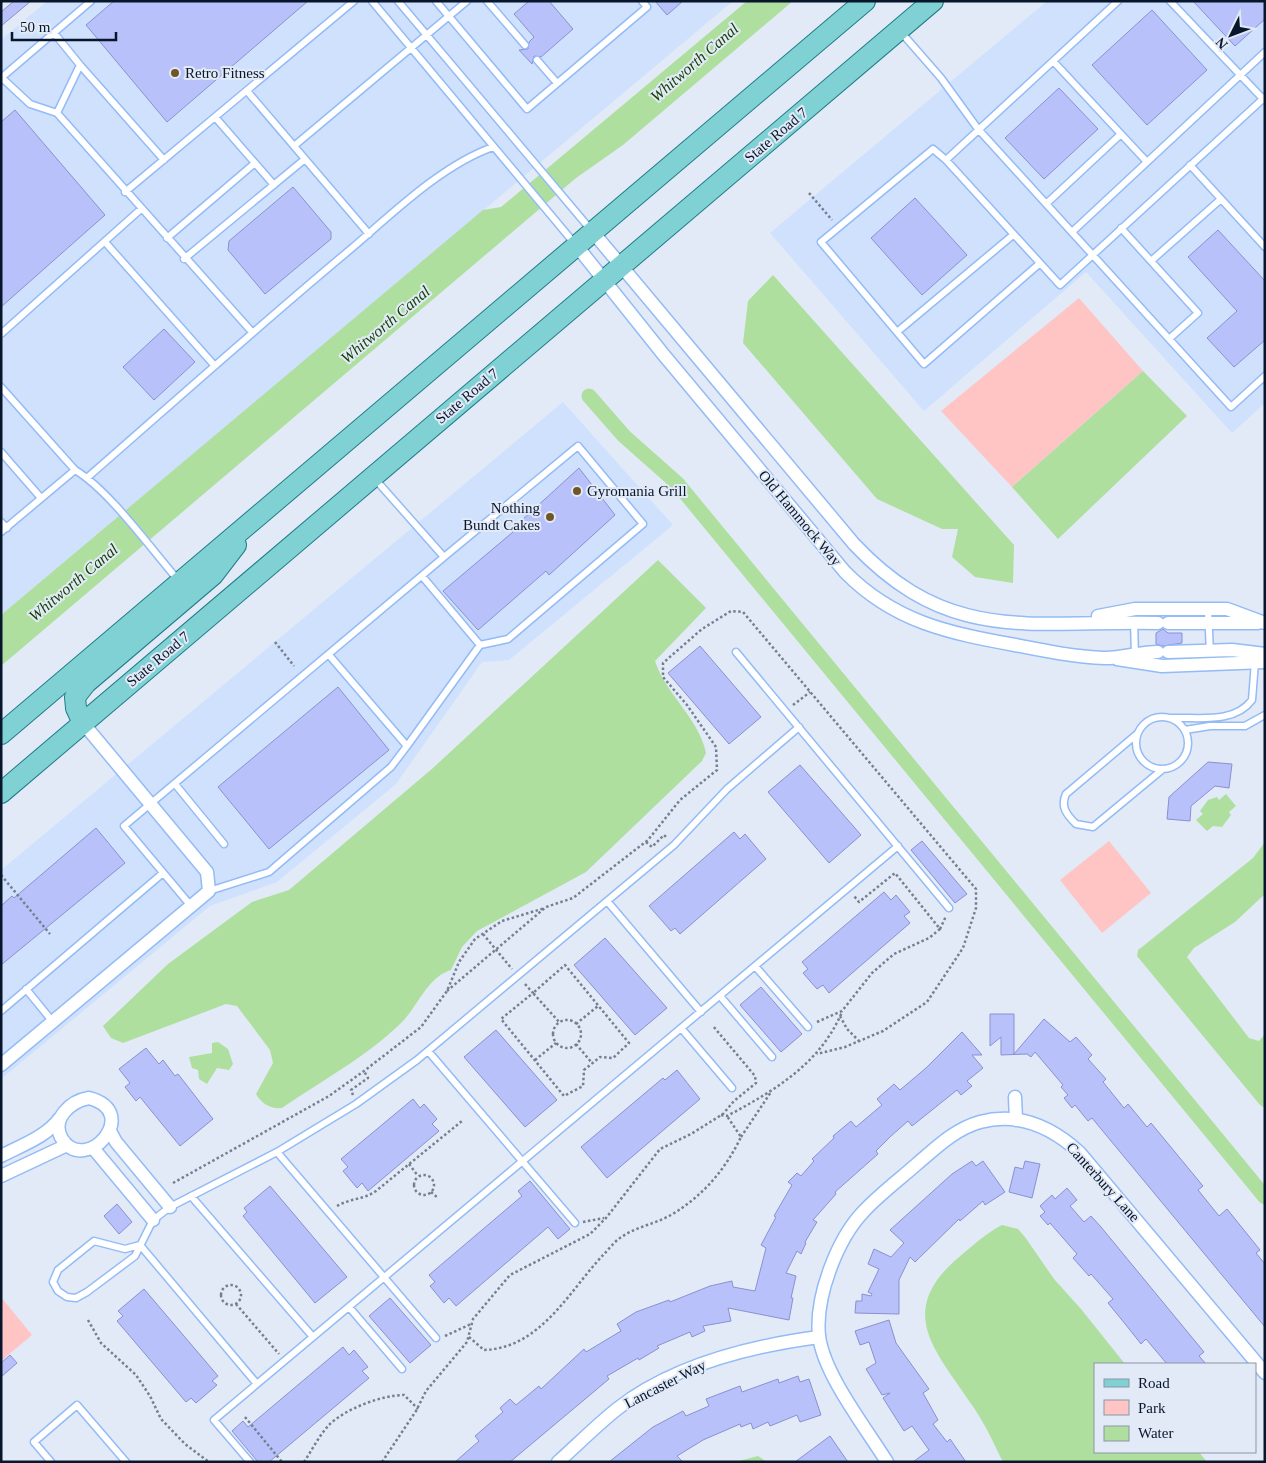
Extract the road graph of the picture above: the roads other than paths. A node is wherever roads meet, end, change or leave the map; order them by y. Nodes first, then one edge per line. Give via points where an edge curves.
1 (91, 1) edge
2 (354, 1) edge
3 (372, 1) edge
4 (398, 1) edge
5 (436, 1) edge
6 (467, 1) edge
7 (487, 1) edge
8 (642, 1) edge
9 (865, 1) edge
10 (933, 1) edge
11 (1118, 1) edge
12 (1170, 1) edge
13 (448, 17) junction
14 (899, 30) junction
15 (54, 33) junction
16 (427, 35) junction
17 (525, 45) dead end
18 (411, 48) junction
19 (1265, 52) edge
20 (537, 60) dead end
21 (1053, 61) junction
22 (80, 65) junction
23 (1240, 74) junction
24 (1, 77) edge
25 (557, 83) junction
26 (247, 91) junction
27 (1264, 99) edge
28 (57, 114) junction
29 (215, 117) junction
30 (978, 129) junction
31 (1121, 134) junction
32 (294, 146) junction
33 (493, 146) junction
34 (305, 159) junction
35 (164, 160) junction
36 (946, 160) junction
37 (1147, 162) junction
38 (255, 163) junction
39 (1190, 166) junction
40 (274, 185) junction
41 (126, 192) junction
42 (1220, 199) junction
43 (1046, 204) junction
44 (141, 209) junction
45 (1121, 228) junction
46 (592, 231) junction
47 (1072, 232) junction
48 (369, 234) junction
49 (1012, 235) junction
50 (167, 238) junction
51 (105, 242) junction
52 (576, 245) junction
53 (1265, 247) edge
54 (1093, 254) junction
55 (184, 259) junction
56 (1150, 261) junction
57 (1039, 264) junction
58 (621, 265) junction
59 (604, 280) junction
60 (252, 332) junction
61 (897, 332) junction
62 (1, 334) edge
63 (1169, 339) junction
64 (214, 365) junction
65 (1265, 376) edge
66 (1, 387) edge
67 (1, 452) edge
68 (74, 470) junction
69 (372, 476) junction
70 (88, 477) junction
71 (41, 498) junction
72 (1, 522) edge
73 (244, 527) junction
74 (4, 530) edge
75 (444, 557) junction
76 (422, 576) junction
77 (180, 582) junction
78 (1208, 609) junction
79 (1135, 616) junction
80 (1208, 623) junction
81 (1265, 623) edge
82 (480, 645) junction
83 (1210, 650) junction
84 (736, 652) dead end
85 (329, 655) junction
86 (1135, 658) junction
87 (1260, 658) edge
88 (1210, 664) junction
89 (1265, 715) edge
90 (1170, 718) junction
91 (82, 723) junction
92 (799, 727) junction
93 (1185, 730) junction
94 (1, 734) edge
95 (1137, 734) junction
96 (407, 746) junction
97 (1163, 769) junction
98 (175, 784) junction
99 (1, 792) edge
100 (150, 805) junction
101 (224, 844) dead end
102 (898, 846) junction
103 (163, 872) junction
104 (209, 891) junction
105 (607, 901) junction
106 (191, 906) junction
107 (949, 908) road end
108 (755, 966) junction
109 (26, 989) junction
110 (720, 996) junction
111 (1, 1011) edge
112 (701, 1012) junction
113 (53, 1022) junction
114 (808, 1027) road end
115 (682, 1028) junction
116 (428, 1051) junction
117 (772, 1057) dead end
118 (1, 1065) edge
119 (732, 1088) dead end
120 (1015, 1097) dead end
121 (60, 1118) junction
122 (1016, 1120) junction
123 (110, 1131) junction
124 (67, 1145) junction
125 (93, 1148) junction
126 (277, 1152) junction
127 (1, 1156) edge
128 (523, 1162) junction
129 (1, 1176) edge
130 (191, 1196) junction
131 (170, 1207) junction
132 (153, 1220) junction
133 (575, 1223) road end
134 (140, 1245) junction
135 (384, 1278) junction
136 (350, 1307) junction
137 (313, 1337) junction
138 (819, 1337) junction
139 (436, 1338) road end
140 (402, 1368) dead end
141 (1265, 1373) edge
142 (257, 1384) junction
143 (51, 1462) edge
144 (126, 1462) edge
145 (250, 1462) edge
146 (558, 1462) edge
147 (887, 1462) edge

1 - 15 lane
2 - 26 lane
3 - 18 lane
4 - 16 lane
5 - 13 lane
6 - 13 lane
7 - 17 lane
8 - 25 lane via 647,7
9 - 46 main road
10 - 14 main road, State Road 7
11 - 21 lane
12 - 23 lane
13 - 16 lane
13 - 25 lane via 527,110
14 - 30 lane via 941,78
14 - 58 main road, State Road 7
15 - 22 lane
15 - 24 lane
16 - 18 lane
16 - 46 lane
18 - 32 lane
18 - 33 lane
19 - 23 lane
20 - 25 lane
21 - 30 lane
21 - 31 lane
22 - 28 lane
22 - 35 lane
23 - 27 lane
23 - 37 lane
24 - 28 lane via 30,104
26 - 29 lane
26 - 32 lane
27 - 39 lane
28 - 41 lane
29 - 35 lane
29 - 38 lane
30 - 36 lane
30 - 43 lane
31 - 37 lane
31 - 43 lane
32 - 34 lane
33 - 48 lane via 462,161
33 - 52 lane
34 - 40 lane
34 - 48 lane
35 - 41 lane
36 - 49 lane
36 - 61 lane via 933,149 821,242
37 - 47 lane
38 - 40 lane
38 - 50 lane
39 - 42 lane
39 - 45 lane
40 - 55 lane
41 - 44 lane
42 - 53 lane
42 - 56 lane
43 - 47 lane
44 - 50 lane
44 - 51 lane
45 - 54 lane
45 - 56 lane
46 - 52 main road
46 - 58 street, Old Hammock Way
47 - 54 lane
48 - 60 lane
49 - 57 lane
49 - 61 lane
50 - 55 lane
51 - 62 lane
51 - 64 lane
52 - 59 street, Old Hammock Way
52 - 73 main road
54 - 57 lane via 1060,285
54 - 63 lane
55 - 60 lane
56 - 63 lane via 1198,313
57 - 61 lane via 924,364
58 - 59 main road, State Road 7
58 - 79 street, Old Hammock Way via 854,544 883,573 922,600 962,615 1002,623 1063,623
59 - 69 main road, State Road 7
59 - 86 street, Old Hammock Way via 844,572 872,596 902,615 947,632 1068,654
60 - 64 lane
63 - 65 lane via 1231,407
64 - 70 lane
66 - 68 lane
67 - 71 lane
68 - 70 lane
68 - 71 lane
69 - 75 lane
69 - 91 main road, State Road 7
70 - 77 lane
71 - 74 lane
72 - 74 lane
73 - 77 main road
73 - 91 main road via 234,549 213,576 86,683 75,697
75 - 76 lane
75 - 82 lane via 578,446 643,524 508,640
76 - 82 lane
76 - 85 lane
77 - 94 main road
78 - 79 street, Old Hammock Way
78 - 80 lane
78 - 81 street, Old Hammock Way via 1227,609
79 - 80 street, Old Hammock Way via 1163,623
79 - 86 lane
80 - 81 street, Old Hammock Way
80 - 83 lane
82 - 96 lane
83 - 86 street, Old Hammock Way via 1163,652
83 - 87 street, Old Hammock Way via 1232,650
83 - 88 lane
84 - 92 lane
85 - 96 lane
85 - 98 lane
86 - 88 street, Old Hammock Way via 1162,666
87 - 88 street, Old Hammock Way
87 - 90 lane via 1252,700 1237,714
89 - 93 lane via 1244,726
90 - 93 lane
90 - 95 lane via 1154,718 1144,723
91 - 99 main road, State Road 7
91 - 100 street
92 - 102 lane
92 - 105 lane via 728,788 674,845
93 - 97 lane via 1186,753 1180,763
95 - 97 lane via 1139,756 1147,765
95 - 97 lane via 1066,794 1063,799 1065,812 1076,824 1093,827
96 - 104 lane via 391,767 269,872
98 - 100 lane
98 - 101 lane
100 - 103 lane via 124,826
100 - 104 street via 207,872
102 - 107 lane
102 - 108 lane
103 - 106 lane
103 - 109 lane
104 - 106 street
105 - 112 lane
105 - 116 lane
106 - 113 street
108 - 110 lane
108 - 114 lane
109 - 111 lane
109 - 113 lane
110 - 112 lane
110 - 117 lane
112 - 115 lane
113 - 118 street
115 - 119 lane
115 - 128 lane
116 - 126 lane via 358,1102
116 - 128 lane
120 - 122 street
121 - 123 street via 72,1104 88,1098 100,1101 112,1119
121 - 124 street via 61,1138
121 - 127 street via 42,1135
122 - 138 street, Canterbury Lane via 989,1121 963,1129 947,1139 863,1212 838,1250 830,1270 823,1292
122 - 141 street, Canterbury Lane via 1051,1130 1080,1152
123 - 125 street
123 - 131 street
124 - 125 street via 75,1149
124 - 129 street
125 - 132 street
126 - 130 lane
126 - 135 lane
128 - 133 lane
128 - 135 lane
130 - 131 lane
130 - 137 lane
131 - 132 lane
132 - 134 lane
134 - 134 lane via 125,1249 94,1241 58,1270 53,1282 58,1291 76,1298 135,1256
134 - 142 lane
135 - 136 lane
135 - 139 lane
136 - 137 lane
136 - 140 lane
137 - 142 lane
138 - 146 street, Lancaster Way via 748,1349 681,1373 618,1408
138 - 147 street via 838,1385
142 - 145 lane via 214,1420
143 - 144 lane via 34,1442 77,1405

